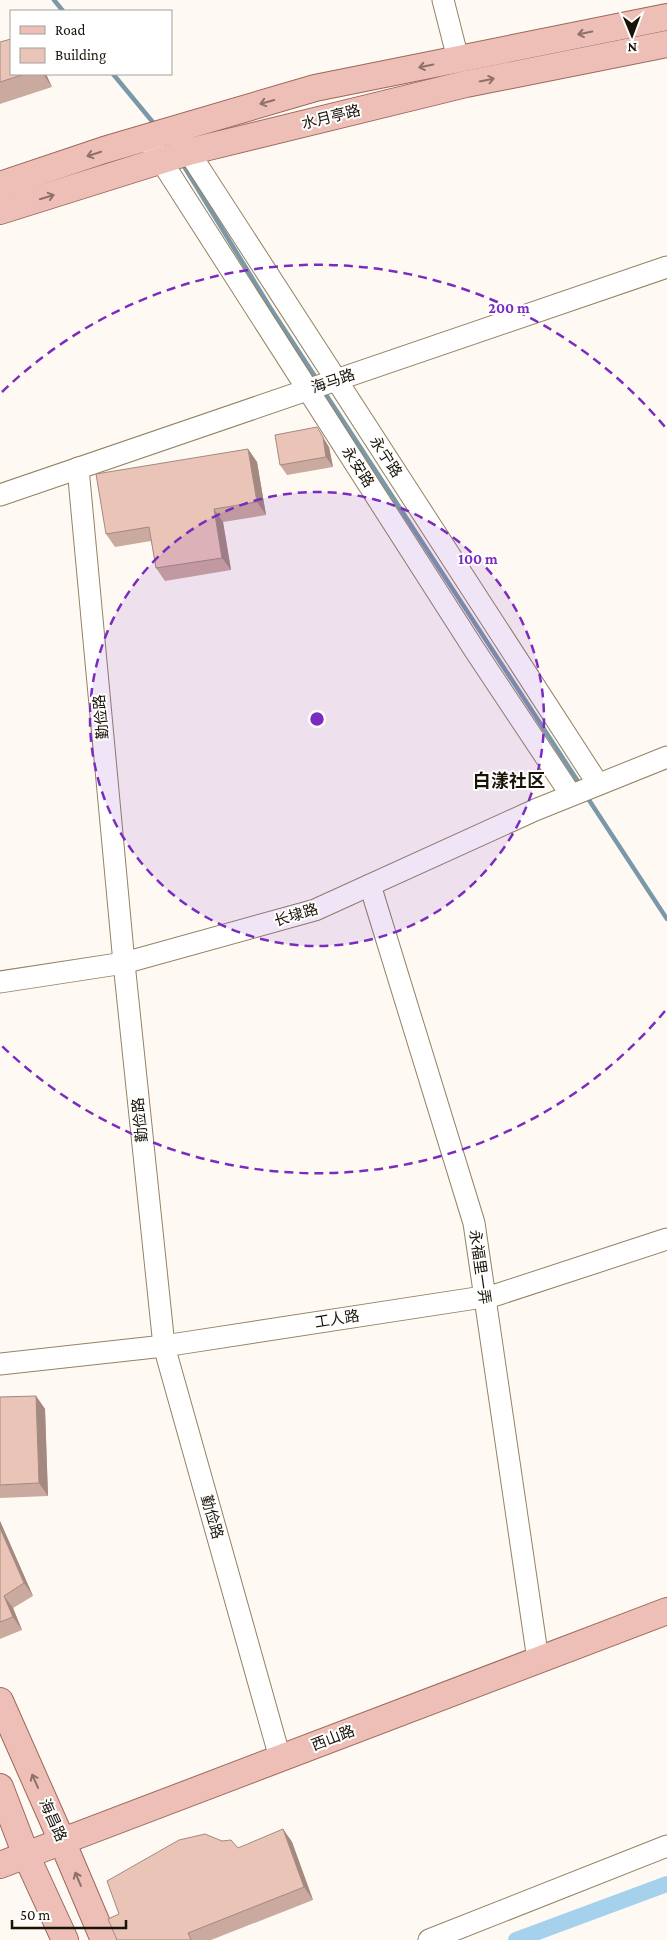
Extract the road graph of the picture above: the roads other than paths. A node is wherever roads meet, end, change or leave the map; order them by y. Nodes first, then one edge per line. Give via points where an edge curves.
1 (443, 0) edge
2 (667, 17) edge
3 (667, 44) edge
4 (458, 59) junction
5 (177, 128) junction
6 (143, 139) junction
7 (178, 155) junction
8 (0, 185) edge
9 (0, 211) edge
10 (667, 267) edge
11 (321, 385) junction
12 (78, 468) junction
13 (0, 495) edge
14 (667, 757) edge
15 (597, 784) junction
16 (572, 794) junction
17 (370, 885) junction
18 (124, 963) junction
19 (0, 982) edge
20 (667, 1239) edge
21 (484, 1296) junction
22 (164, 1346) junction
23 (0, 1364) edge
24 (667, 1611) edge
25 (538, 1660) junction
26 (0, 1701) edge
27 (280, 1758) junction
28 (0, 1787) edge
29 (62, 1841) junction
30 (667, 1846) edge
31 (26, 1855) junction
32 (0, 1865) edge
33 (65, 1940) edge
34 (104, 1940) edge
35 (429, 1940) edge

1 - 4 street
2 -> 4 main road, 水月亭路
7 -> 3 main road, 水月亭路 via 466,84
4 -> 5 main road, 水月亭路 via 315,88
5 - 6 main road, 水月亭路
5 - 7 street, 永宁路
6 - 7 street, 永安路
6 -> 8 main road, 水月亭路
9 -> 7 main road, 水月亭路
7 - 11 street, 永安路
7 - 11 street, 永宁路
10 - 11 street, 海马路
11 - 12 street, 海马路
11 - 15 street, 永宁路
11 - 16 street, 永安路 via 474,649
12 - 13 street, 海马路
12 - 18 street, 勤俭路
14 - 15 street
15 - 16 street, 长埭路
16 - 17 street, 长埭路
17 - 18 street, 长埭路 via 315,910
17 - 21 street, 永福里一弄 via 474,1223
18 - 19 street, 长埭路
18 - 22 street, 勤俭路
20 - 21 street, 工人路
21 - 22 street, 工人路
21 - 25 street, 永福里一弄
22 - 23 street, 工人路
22 - 27 street, 勤俭路
24 - 25 main road, 西山路
25 - 27 main road, 西山路
29 -> 26 main road, 海昌路
27 - 29 main road, 西山路
28 - 31 main road
29 - 31 main road, 西山路
34 -> 29 main road, 海昌路
30 - 35 street
31 - 32 main road, 西山路
31 - 33 main road

